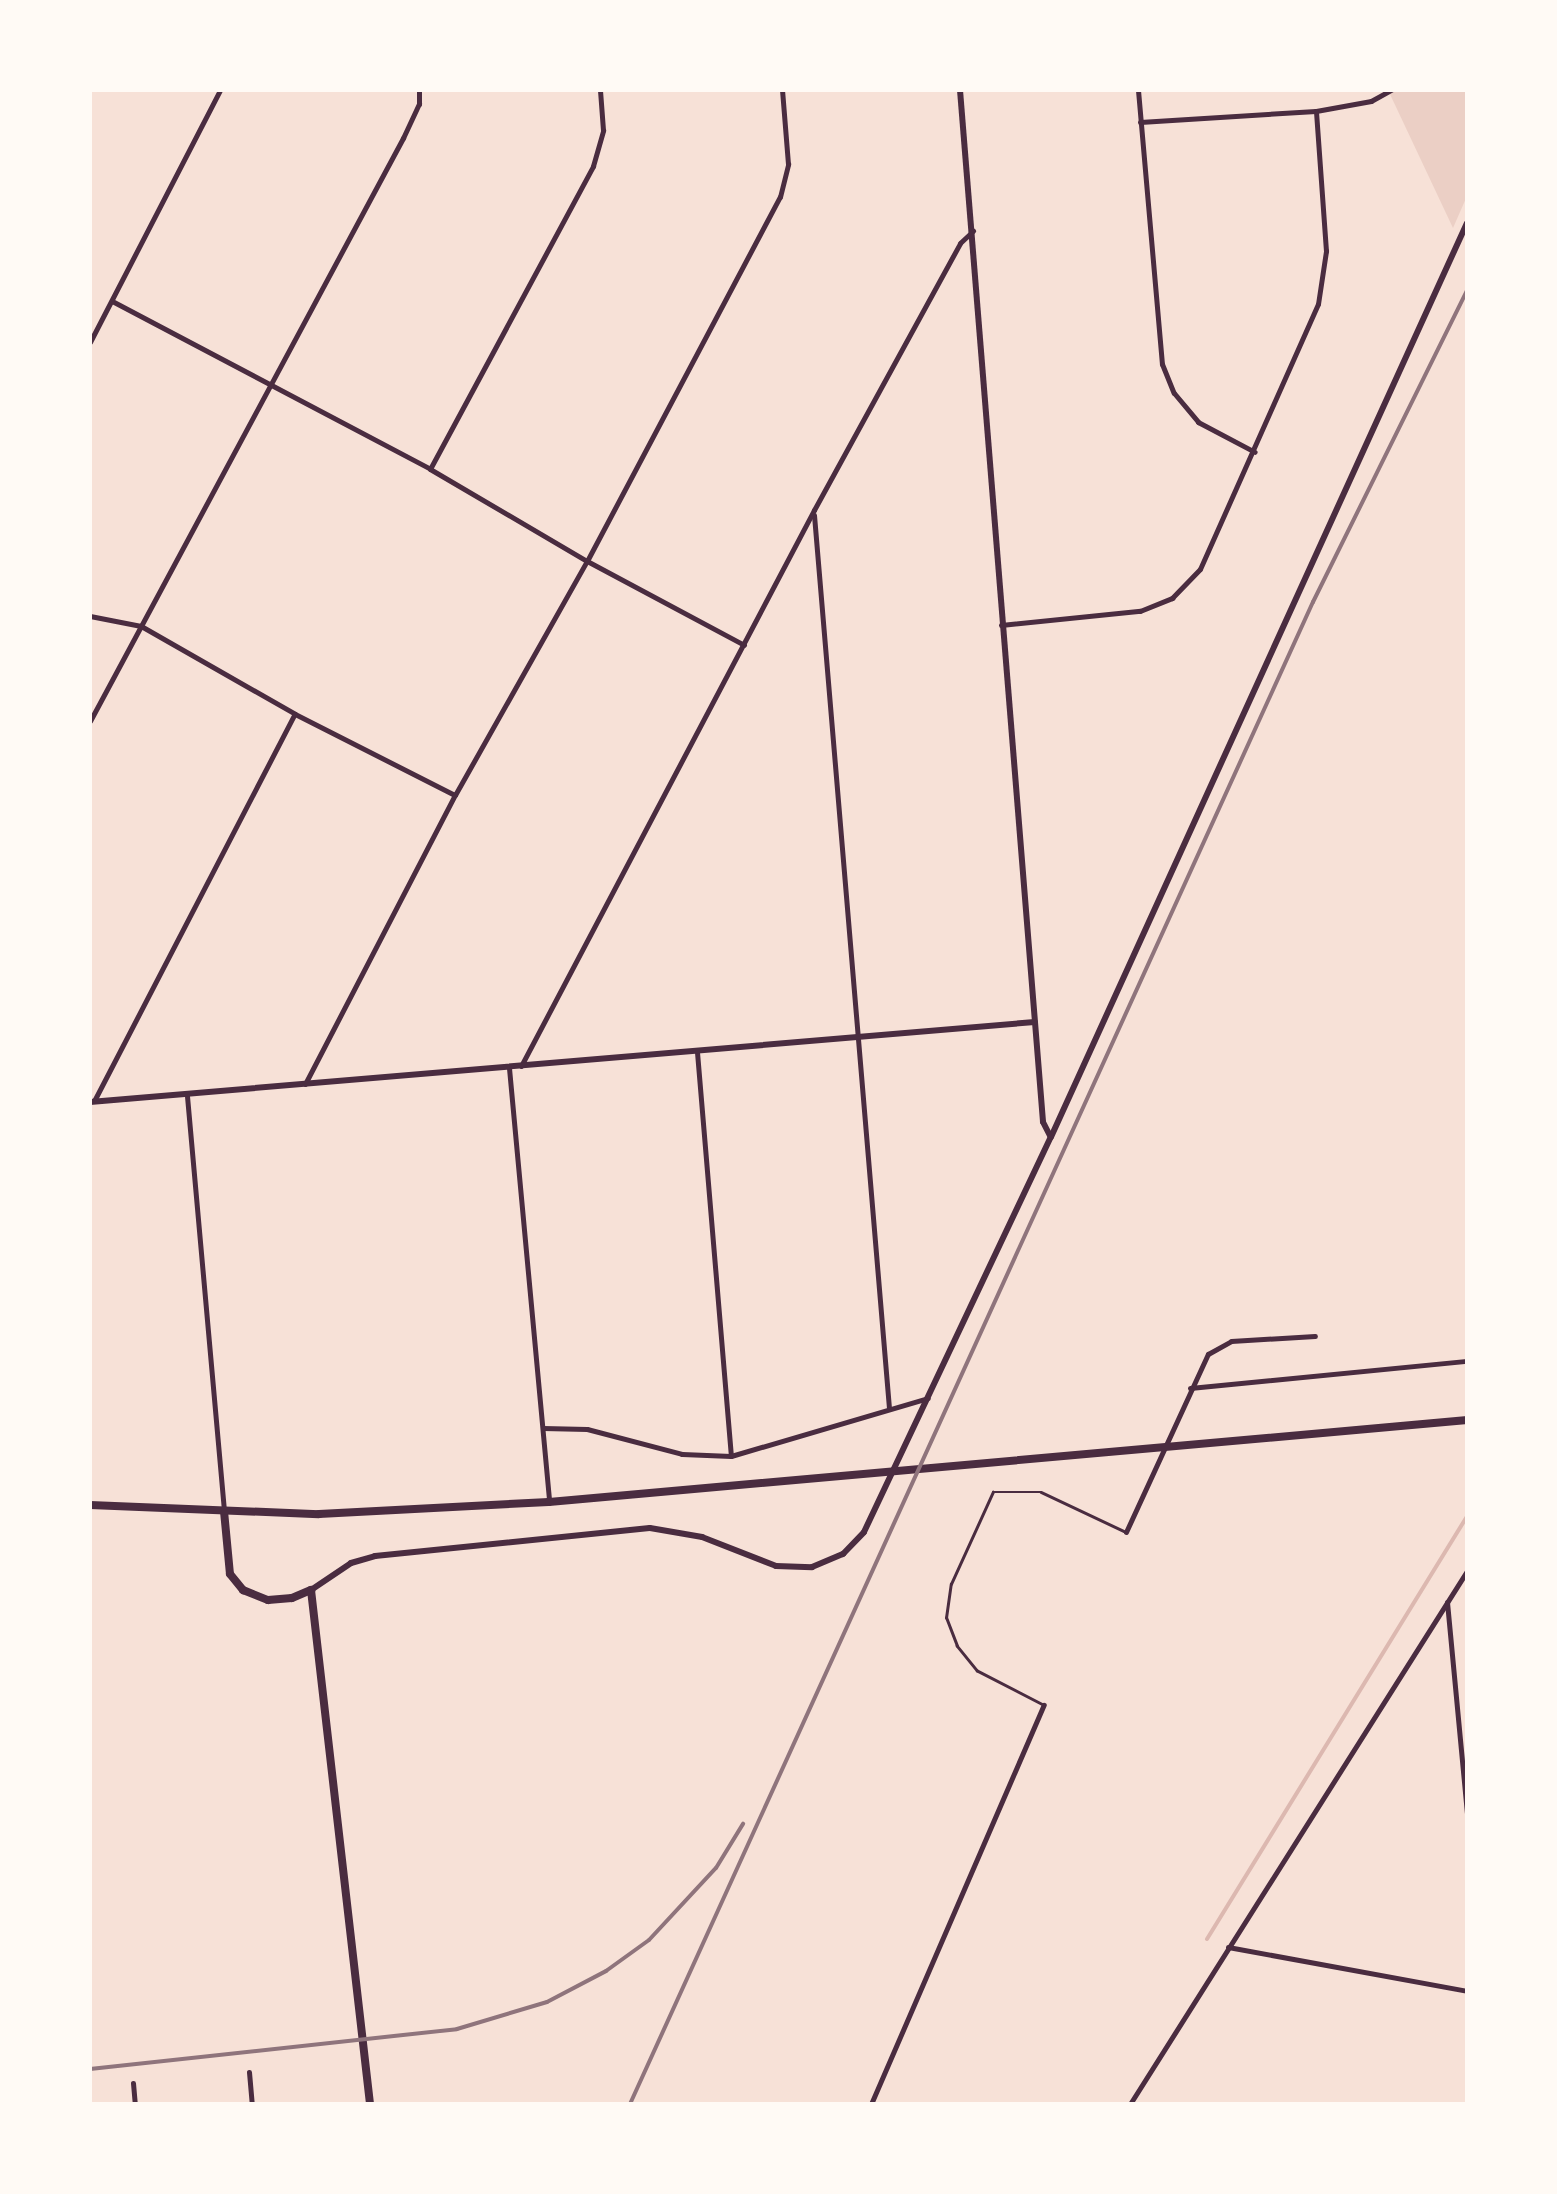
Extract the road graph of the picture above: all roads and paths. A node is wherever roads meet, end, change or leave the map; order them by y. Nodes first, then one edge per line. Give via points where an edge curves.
1 (220, 90) edge
2 (419, 90) edge
3 (600, 90) edge
4 (782, 90) edge
5 (960, 90) edge
6 (1138, 90) edge
7 (1391, 90) edge
8 (1316, 110) junction
9 (1140, 122) junction
10 (1467, 223) edge
11 (973, 231) junction
12 (112, 301) junction
13 (90, 342) edge
14 (271, 385) junction
15 (1255, 452) junction
16 (430, 469) junction
17 (814, 510) junction
18 (587, 561) junction
19 (90, 616) edge
20 (1001, 625) junction
21 (141, 626) junction
22 (744, 645) junction
23 (295, 714) junction
24 (90, 722) edge
25 (455, 794) junction
26 (1034, 1022) junction
27 (857, 1037) junction
28 (696, 1052) junction
29 (521, 1066) junction
30 (508, 1068) junction
31 (306, 1084) junction
32 (187, 1096) junction
33 (92, 1102) edge
34 (1050, 1137) junction
35 (1315, 1336) dead end
36 (1467, 1362) edge
37 (1190, 1388) junction
38 (930, 1397) junction
39 (889, 1408) junction
40 (1467, 1420) edge
41 (543, 1428) junction
42 (731, 1456) junction
43 (549, 1502) junction
44 (90, 1505) edge
45 (224, 1511) junction
46 (1126, 1532) joint
47 (1467, 1570) edge
48 (311, 1590) junction
49 (1447, 1600) junction
50 (1044, 1705) joint
51 (1467, 1813) edge
52 (1228, 1947) junction
53 (1467, 1991) edge
54 (249, 2072) dead end
55 (133, 2083) dead end
56 (135, 2104) edge
57 (252, 2104) edge
58 (370, 2104) edge
59 (870, 2104) edge
60 (1130, 2104) edge

1 - 12 street
2 - 14 street via 402,138
3 - 16 street via 603,130 593,166
4 - 18 street via 788,164 780,196
5 - 11 street
6 - 9 street
7 - 8 street via 1372,102
8 - 9 street
8 - 15 street via 1322,286 1306,340
9 - 15 street via 1158,347 1167,380 1198,422
10 - 34 street
11 - 17 street via 960,243
11 - 20 street
12 - 13 street
12 - 14 street
14 - 16 street
14 - 21 street
15 - 20 street via 1209,555 1172,598 1123,615
16 - 18 street
17 - 22 street
17 - 27 street
18 - 22 street
18 - 25 street
19 - 21 street
20 - 26 street
21 - 23 street
21 - 24 street
22 - 29 street
23 - 25 street
23 - 33 street
25 - 31 street
26 - 27 street
26 - 34 street
27 - 28 street
27 - 39 street
28 - 29 street
28 - 42 street
29 - 30 street
30 - 31 street
30 - 41 street
31 - 32 street
32 - 33 street
32 - 45 street
34 - 38 street
35 - 37 street via 1220,1344
36 - 37 street
37 - 46 street
38 - 39 street
38 - 48 street via 864,1532 843,1554 812,1568 776,1566 702,1537 650,1528 374,1556
39 - 42 street
40 - 43 main road
41 - 42 street via 587,1430 682,1454
41 - 43 street
43 - 45 main road via 319,1514
44 - 45 main road
45 - 48 main road via 230,1574 243,1590 268,1600
46 - 50 lane via 1041,1492 992,1492 951,1584 946,1618 977,1671
47 - 49 street
48 - 58 main road
49 - 51 street
49 - 52 street
50 - 59 street
52 - 53 street
52 - 60 street
54 - 57 street
55 - 56 street

